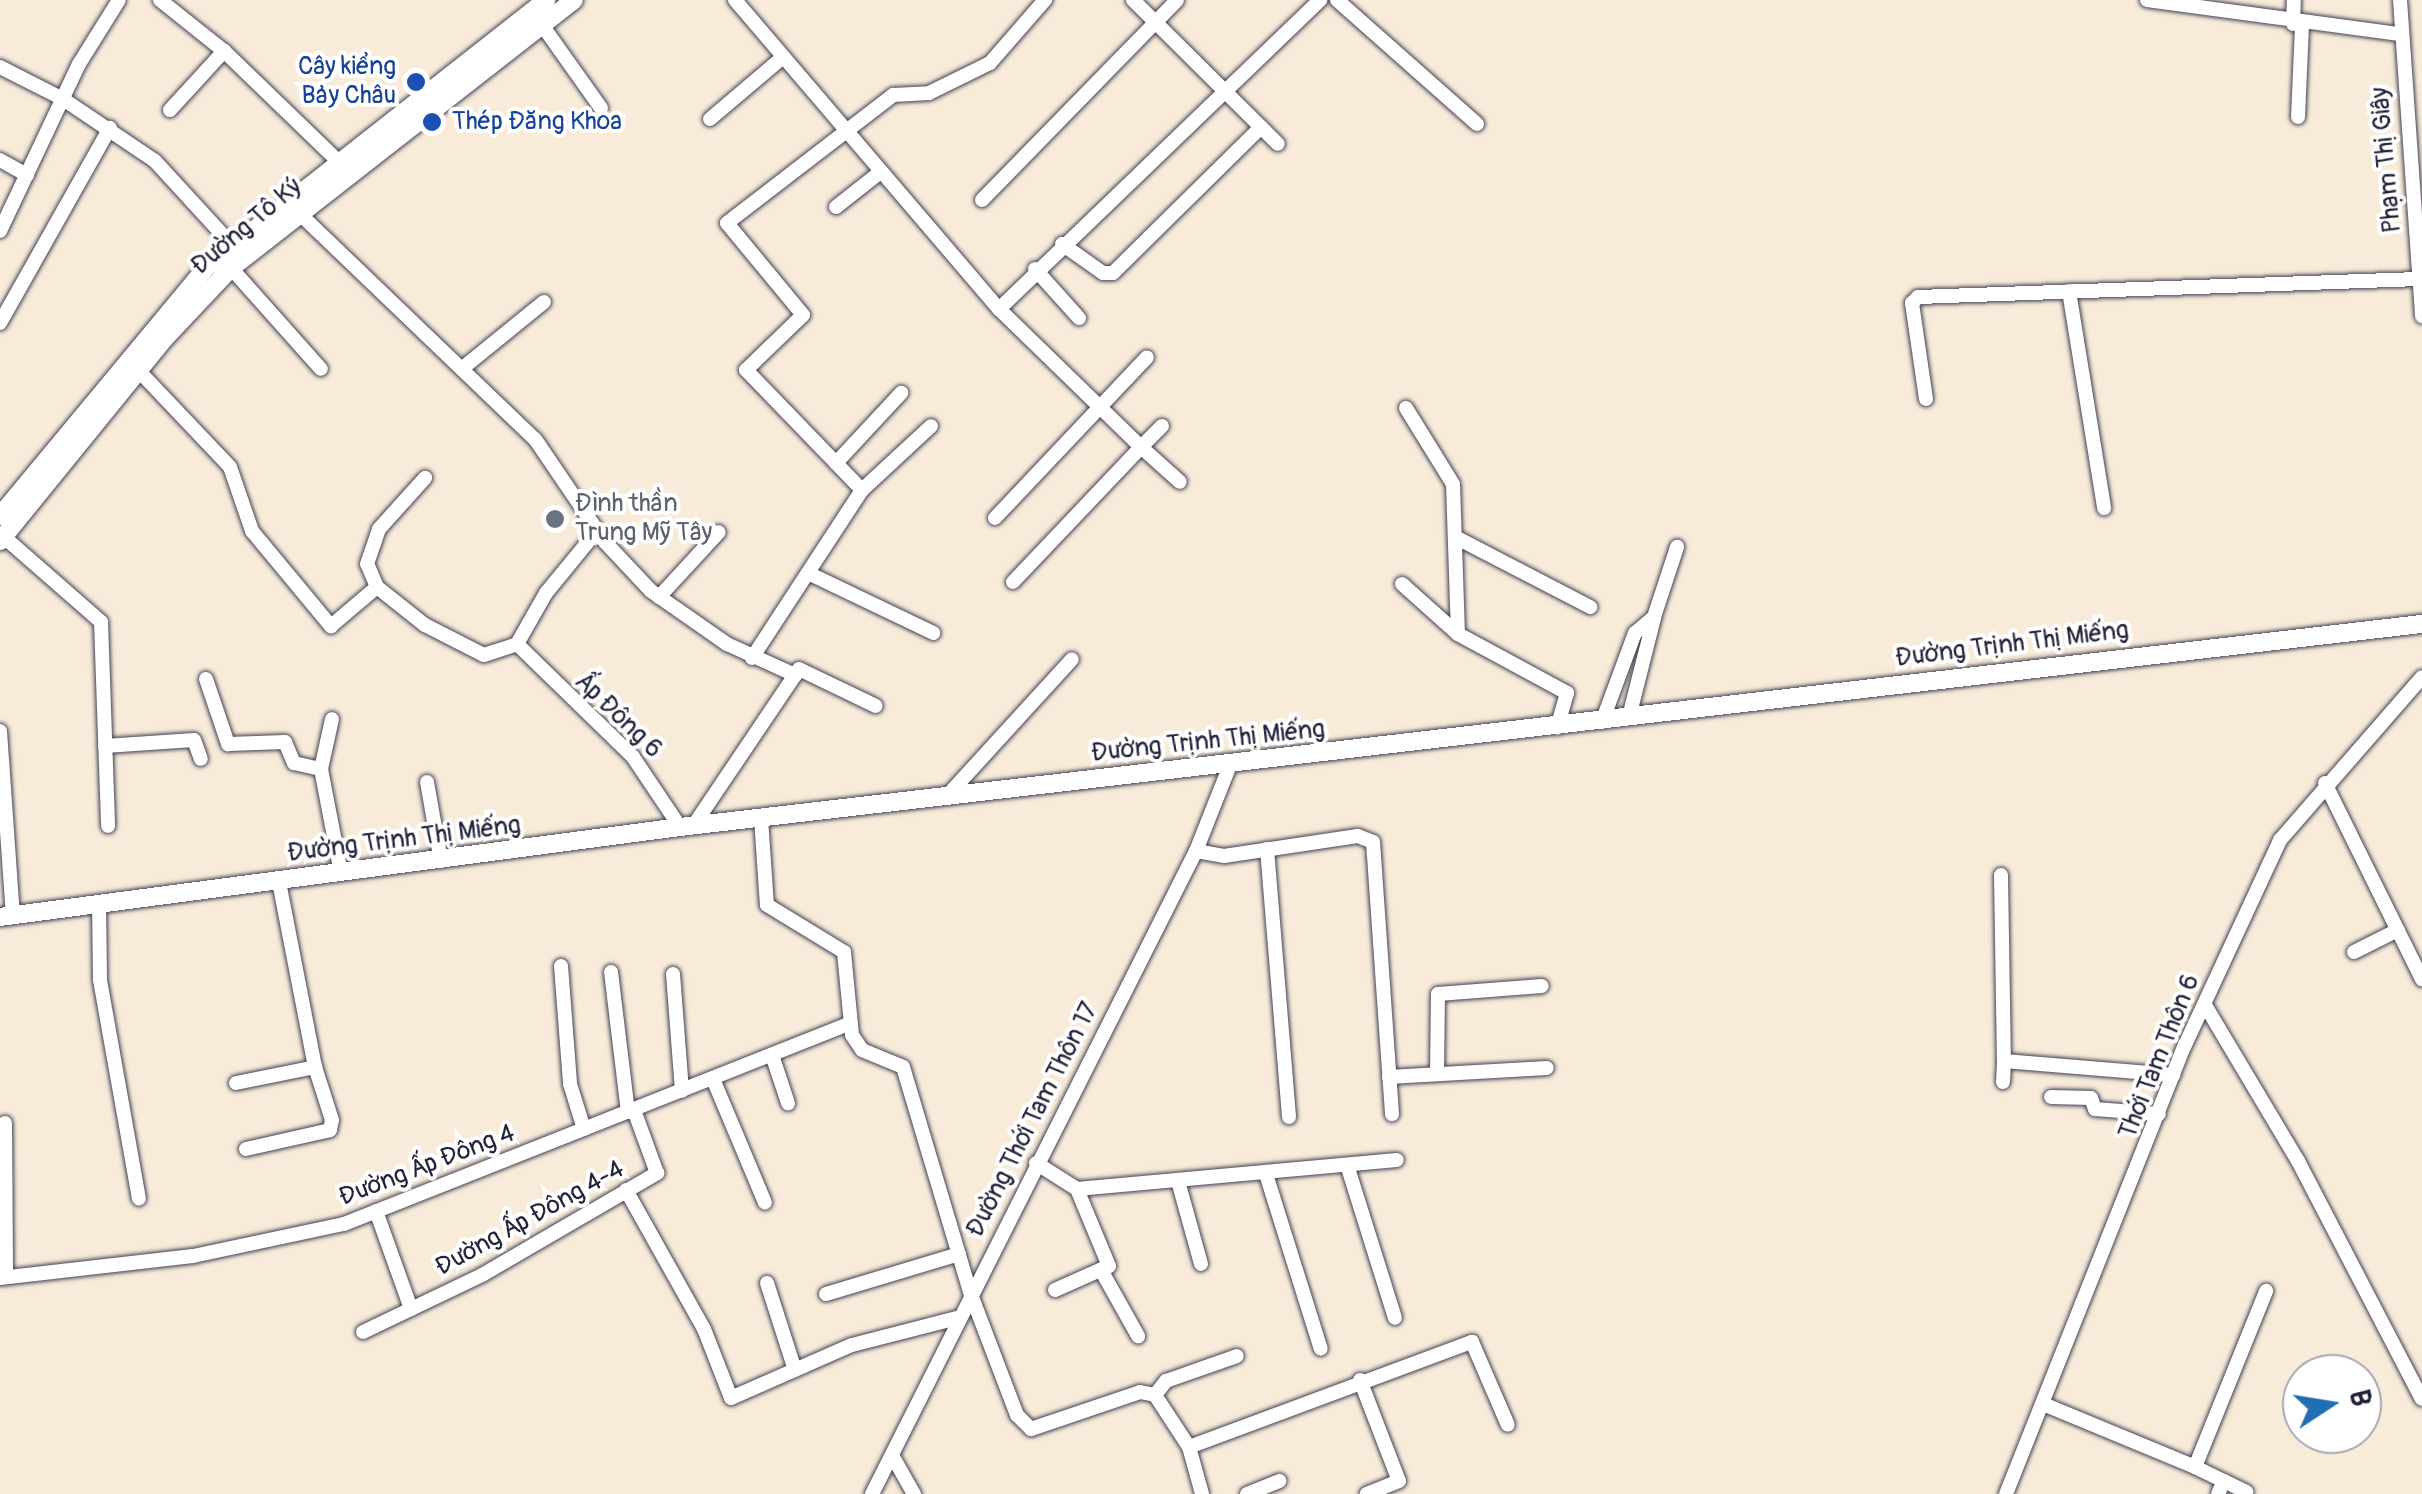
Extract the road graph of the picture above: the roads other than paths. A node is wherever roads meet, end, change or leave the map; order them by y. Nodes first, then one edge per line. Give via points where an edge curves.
1 (119, 0) edge
2 (160, 0) edge
3 (546, 0) edge
4 (574, 0) edge
5 (736, 0) edge
6 (1045, 0) edge
7 (1133, 0) edge
8 (1177, 0) edge
9 (1320, 0) edge
10 (1337, 0) edge
11 (2147, 0) edge
12 (2294, 0) edge
13 (2400, 0) edge
14 (1158, 24) junction
15 (542, 25) junction
16 (2298, 25) junction
17 (2400, 34) junction
18 (224, 51) junction
19 (782, 58) junction
20 (0, 67) edge
21 (1226, 89) junction
22 (63, 98) junction
23 (601, 108) dead end
24 (170, 110) dead end
25 (2298, 117) dead end
26 (710, 118) dead end
27 (1477, 124) dead end
28 (1261, 127) junction
29 (110, 128) junction
30 (843, 131) junction
31 (1278, 144) dead end
32 (0, 160) edge
33 (345, 169) junction
34 (879, 173) junction
35 (27, 174) junction
36 (982, 200) dead end
37 (836, 207) dead end
38 (294, 209) junction
39 (0, 231) edge
40 (1062, 244) junction
41 (233, 246) junction
42 (231, 268) junction
43 (1035, 270) junction
44 (2419, 279) junction
45 (2070, 291) junction
46 (544, 302) dead end
47 (999, 309) junction
48 (2422, 316) edge
49 (1079, 318) dead end
50 (0, 322) edge
51 (1148, 357) dead end
52 (464, 367) junction
53 (321, 370) dead end
54 (138, 371) junction
55 (901, 393) dead end
56 (1926, 400) dead end
57 (1100, 407) junction
58 (1406, 408) dead end
59 (931, 426) dead end
60 (1162, 426) dead end
61 (1141, 447) junction
62 (836, 463) junction
63 (426, 478) dead end
64 (1180, 482) dead end
65 (862, 490) junction
66 (2104, 508) dead end
67 (2, 509) edge
68 (995, 518) dead end
69 (597, 531) junction
70 (719, 532) dead end
71 (1459, 538) junction
72 (2, 539) edge
73 (1677, 547) dead end
74 (808, 573) junction
75 (1013, 582) dead end
76 (1402, 584) dead end
77 (377, 587) junction
78 (659, 597) junction
79 (1590, 607) dead end
80 (1654, 618) junction
81 (2422, 624) edge
82 (934, 633) dead end
83 (1458, 634) junction
84 (517, 644) junction
85 (752, 658) junction
86 (1072, 659) dead end
87 (795, 675) junction
88 (2422, 677) edge
89 (206, 679) dead end
90 (876, 706) dead end
91 (1629, 717) junction
92 (332, 719) dead end
93 (1602, 722) junction
94 (1557, 728) junction
95 (0, 731) edge
96 (106, 746) junction
97 (201, 759) dead end
98 (1230, 765) junction
99 (321, 770) junction
100 (427, 782) dead end
101 (2325, 783) junction
102 (948, 796) junction
103 (761, 818) junction
104 (108, 826) dead end
105 (687, 826) junction
106 (1267, 850) junction
107 (1196, 851) junction
108 (442, 861) junction
109 (341, 873) junction
110 (2001, 875) dead end
111 (278, 881) junction
112 (99, 904) junction
113 (6, 916) edge
114 (2398, 930) junction
115 (2354, 952) dead end
116 (561, 966) dead end
117 (610, 972) dead end
118 (674, 974) dead end
119 (2422, 979) edge
120 (1542, 986) dead end
121 (2204, 1005) junction
122 (851, 1022) junction
123 (772, 1055) junction
124 (2004, 1060) junction
125 (315, 1067) junction
126 (1547, 1068) dead end
127 (1437, 1074) junction
128 (2173, 1075) junction
129 (1389, 1078) junction
130 (712, 1079) junction
131 (2003, 1082) dead end
132 (236, 1083) dead end
133 (682, 1091) junction
134 (2051, 1097) dead end
135 (788, 1103) dead end
136 (631, 1111) junction
137 (1392, 1114) dead end
138 (2159, 1114) junction
139 (1289, 1117) dead end
140 (6, 1122) dead end
141 (584, 1129) junction
142 (246, 1149) dead end
143 (1397, 1160) dead end
144 (1036, 1163) junction
145 (1348, 1168) junction
146 (1266, 1174) junction
147 (1178, 1181) junction
148 (1078, 1188) junction
149 (626, 1190) junction
150 (139, 1199) dead end
151 (765, 1203) dead end
152 (376, 1211) junction
153 (960, 1254) junction
154 (1202, 1264) dead end
155 (1101, 1270) junction
156 (3, 1277) edge
157 (767, 1283) dead end
158 (1055, 1290) dead end
159 (2266, 1291) dead end
160 (970, 1292) junction
161 (826, 1294) dead end
162 (411, 1309) junction
163 (957, 1318) junction
164 (1396, 1318) dead end
165 (363, 1332) dead end
166 (1138, 1336) dead end
167 (1322, 1350) dead end
168 (1237, 1356) dead end
169 (795, 1370) junction
170 (1360, 1380) junction
171 (1155, 1394) junction
172 (2422, 1400) edge
173 (2043, 1404) junction
174 (1508, 1425) dead end
175 (1189, 1446) junction
176 (893, 1457) junction
177 (2195, 1467) junction
178 (1279, 1481) dead end
179 (2222, 1487) edge
180 (2247, 1492) edge
181 (872, 1494) edge
182 (914, 1494) edge
183 (1202, 1494) edge
184 (1247, 1494) edge
185 (1366, 1494) edge
186 (2006, 1494) edge

1 - 22 street
2 - 18 street
3 - 33 main road, Đường Tô Ký
4 - 15 main road, Đường Tô Ký
5 - 19 street
6 - 30 street via 990,63 930,93 893,95
7 - 14 street
8 - 14 street
9 - 21 street
10 - 27 street
11 - 16 street
12 - 16 street
13 - 17 street, Phạm Thị Giây
14 - 21 street
14 - 36 street
15 - 23 street
15 - 33 main road, Đường Tô Ký
16 - 17 street
16 - 25 street
17 - 44 street, Phạm Thị Giây
18 - 24 street
18 - 33 street
19 - 26 street
19 - 30 street
20 - 22 street
21 - 28 street
21 - 40 street
22 - 29 street
22 - 35 street
28 - 31 street
28 - 40 street via 1113,273
29 - 41 street via 155,161
29 - 50 street
30 - 34 street
30 - 62 street via 727,223 803,316 746,370
32 - 35 street
33 - 38 main road, Đường Tô Ký
34 - 37 street
34 - 47 street
35 - 39 street
38 - 41 main road, Đường Tô Ký
38 - 42 main road, Đường Tô Ký
38 - 52 street
40 - 43 street
41 - 67 main road, Đường Tô Ký via 179,297
42 - 53 street
42 - 54 main road, Đường Tô Ký
43 - 47 street
43 - 49 street
44 - 45 street
44 - 48 street, Phạm Thị Giây
45 - 56 street via 1914,298
45 - 66 street
46 - 52 street
47 - 57 street
51 - 57 street
52 - 69 street via 536,439
54 - 72 main road, Đường Tô Ký
54 - 77 street via 230,467 252,531 335,632
55 - 62 street
57 - 61 street
57 - 68 street
58 - 71 street via 1453,484
59 - 65 street
60 - 61 street
61 - 64 street
61 - 75 street
62 - 65 street
63 - 77 street via 379,529 367,564
65 - 74 street
69 - 78 street
69 - 84 street via 546,593
70 - 78 street
71 - 79 street
71 - 83 street
72 - 96 street via 101,622
73 - 80 street
74 - 82 street
74 - 85 street
76 - 83 street
77 - 84 street via 425,626 484,656
78 - 85 street
80 - 91 street
80 - 93 street via 1634,633
81 - 91 main road, Đường Trịnh Thị Miếng
83 - 94 street via 1567,694
84 - 105 street, Ấp Đông 6 via 633,757
85 - 87 street
86 - 102 street
87 - 90 street via 799,669
87 - 105 street
88 - 101 street, Thới Tam Thôn 6
89 - 99 street via 228,744 285,742 294,764
91 - 93 main road, Đường Trịnh Thị Miếng
92 - 99 street
93 - 94 main road, Đường Trịnh Thị Miếng
94 - 98 main road, Đường Trịnh Thị Miếng
95 - 113 street
96 - 97 street via 194,740
96 - 104 street
98 - 102 main road, Đường Trịnh Thị Miếng
98 - 107 street, Đường Thới Tam Thôn 17
99 - 109 street
100 - 108 street
101 - 114 street
101 - 121 street, Thới Tam Thôn 6 via 2280,840
102 - 103 main road, Đường Trịnh Thị Miếng
103 - 105 main road, Đường Trịnh Thị Miếng
103 - 122 street via 767,905 844,952
105 - 108 main road, Đường Trịnh Thị Miếng
106 - 107 street via 1224,856
106 - 129 street via 1358,836 1373,842
106 - 139 street
107 - 144 street, Đường Thới Tam Thôn 17
108 - 109 main road, Đường Trịnh Thị Miếng
109 - 111 main road, Đường Trịnh Thị Miếng
110 - 124 street
111 - 112 main road, Đường Trịnh Thị Miếng
111 - 125 street
112 - 113 main road, Đường Trịnh Thị Miếng
112 - 150 street via 100,980
114 - 115 street
114 - 119 street
116 - 141 street via 570,1084
117 - 136 street
118 - 133 street
120 - 127 street via 1438,994
121 - 128 street, Thới Tam Thôn 6
121 - 172 street via 2298,1161
122 - 123 street, Đường Ấp Đông 4
122 - 153 street via 862,1050 904,1067
123 - 130 street, Đường Ấp Đông 4
123 - 135 street
124 - 128 street
124 - 131 street
125 - 132 street
125 - 142 street via 330,1130
126 - 127 street
127 - 129 street
128 - 138 street, Thới Tam Thôn 6
129 - 137 street
130 - 133 street, Đường Ấp Đông 4
130 - 151 street
133 - 136 street, Đường Ấp Đông 4
134 - 138 street via 2091,1098 2096,1109
136 - 141 street, Đường Ấp Đông 4
136 - 149 street, Đường Ấp Đông 4-4 via 657,1173
138 - 173 street, Thới Tam Thôn 6
140 - 156 street
141 - 152 street, Đường Ấp Đông 4
143 - 145 street
144 - 148 street
144 - 160 street, Đường Thới Tam Thôn 17
145 - 146 street
145 - 164 street
146 - 147 street
146 - 167 street
147 - 148 street
147 - 154 street
148 - 155 street via 1110,1266
149 - 162 street, Đường Ấp Đông 4-4
149 - 169 street via 704,1329 731,1398
152 - 156 street, Đường Ấp Đông 4 via 193,1256
152 - 162 street
153 - 160 street
153 - 161 street
155 - 158 street
155 - 166 street
157 - 169 street
159 - 177 street
160 - 163 street, Đường Thới Tam Thôn 17
160 - 171 street via 1017,1415 1031,1430 1140,1392
162 - 165 street, Đường Ấp Đông 4-4
163 - 169 street via 852,1345
163 - 176 street, Đường Thới Tam Thôn 17
168 - 171 street via 1166,1381
170 - 174 street via 1472,1342
170 - 175 street
170 - 185 street via 1399,1482
171 - 175 street
173 - 177 street
173 - 186 street, Thới Tam Thôn 6
175 - 183 street
176 - 181 street, Đường Thới Tam Thôn 17
176 - 182 street
177 - 179 street
178 - 184 street
179 - 180 street

